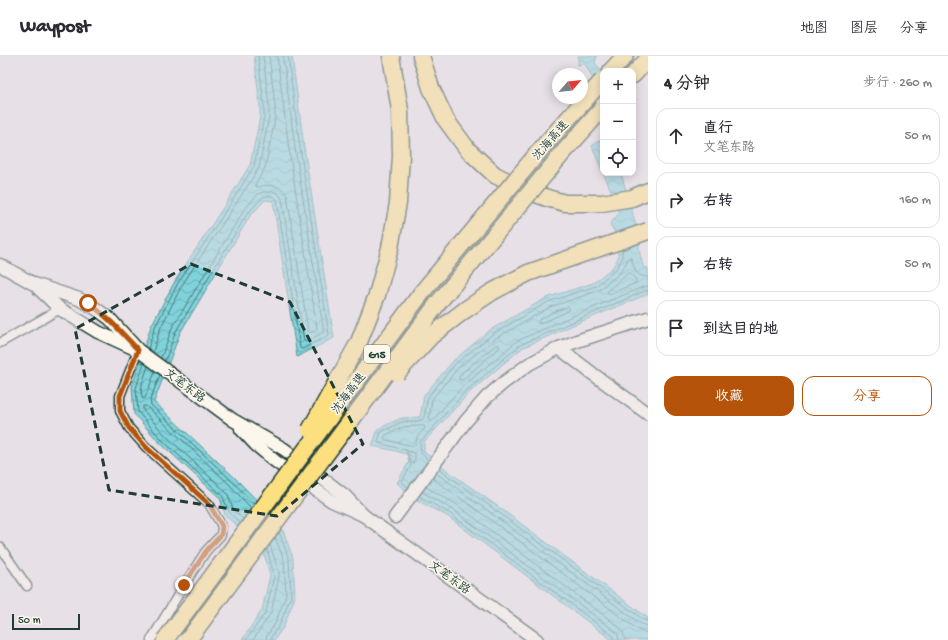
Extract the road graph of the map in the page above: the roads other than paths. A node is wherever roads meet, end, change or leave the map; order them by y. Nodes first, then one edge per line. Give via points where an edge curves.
1 (421, 56) edge
2 (625, 56) edge
3 (648, 59) edge
4 (392, 62) edge
5 (614, 68) edge
6 (636, 72) edge
7 (600, 83) edge
8 (600, 111) edge
9 (648, 191) edge
10 (648, 231) edge
11 (0, 265) edge
12 (34, 284) junction
13 (60, 309) junction
14 (648, 318) edge
15 (0, 343) edge
16 (559, 348) junction
17 (138, 350) junction
18 (648, 414) edge
19 (275, 491) junction
20 (297, 493) junction
21 (395, 517) dead end
22 (0, 547) edge
23 (27, 586) dead end
24 (151, 640) edge
25 (165, 640) edge
26 (188, 640) edge
27 (537, 640) edge

1 - 9 highway via 431,88 446,120 468,150 495,175 523,189 565,203 602,203 632,198
2 - 5 highway
3 - 6 highway
4 - 19 highway, bridge via 400,110 401,156 398,203 390,248 377,295 359,342
7 - 19 highway, 沈海高速 / G15, bridge via 547,142 423,291
8 - 20 highway, 沈海高速 / G15, bridge via 438,303
10 - 20 highway, bridge via 528,273 465,310 432,336 379,392
11 - 12 main road, 文笔东路
12 - 13 main road, 文笔东路
12 - 17 main road, 文笔东路 via 79,298 95,308 110,319
13 - 15 street
13 - 17 main road, 文笔东路 via 98,332
14 - 16 main road
16 - 18 main road
16 - 21 main road via 529,364 480,405
17 - 24 street via 120,396 120,411 129,428 146,447 209,504 222,526 221,535 206,551
17 - 27 main road, 文笔东路 via 232,420 256,446 275,461 332,501 363,515
19 - 25 highway, 沈海高速 / G15, bridge
20 - 26 highway, 沈海高速 / G15, bridge
22 - 23 street

